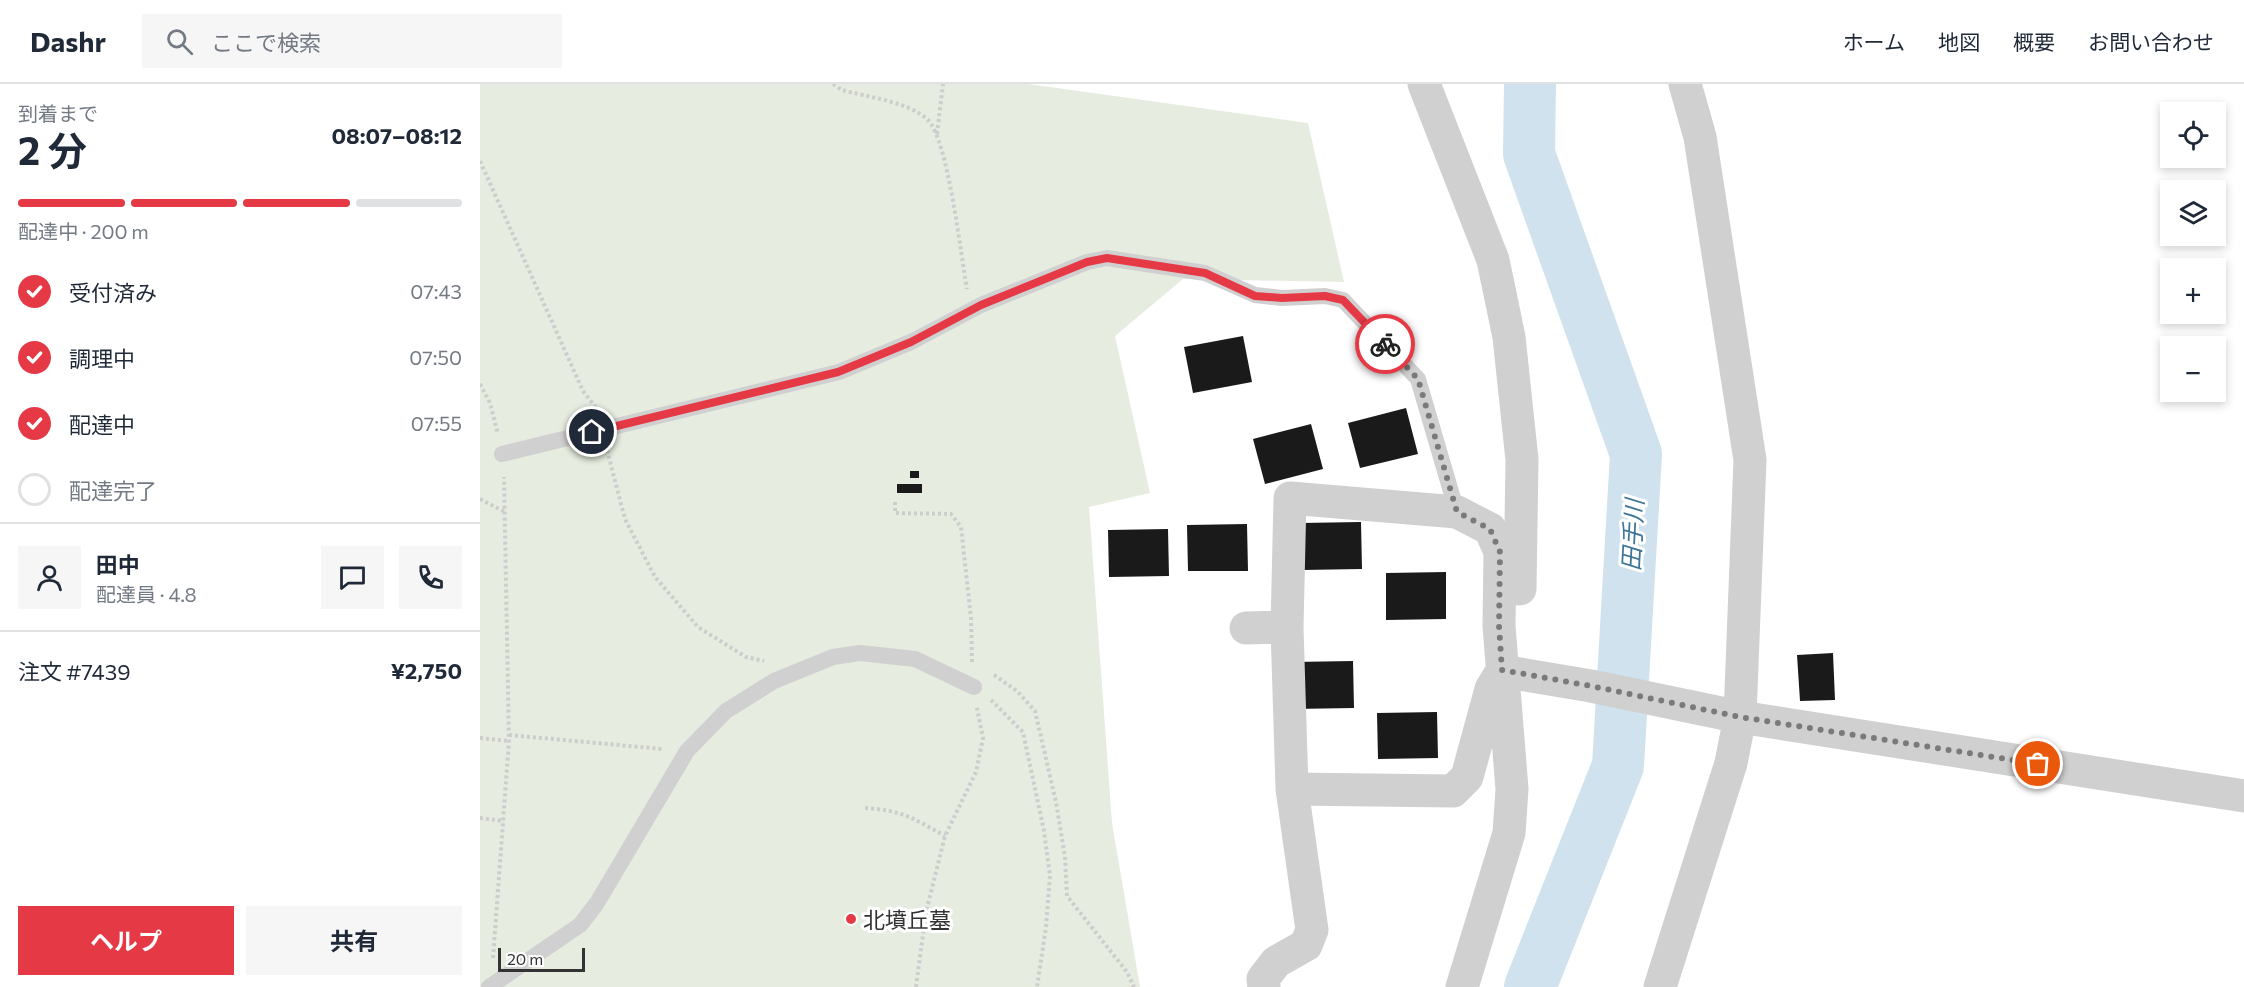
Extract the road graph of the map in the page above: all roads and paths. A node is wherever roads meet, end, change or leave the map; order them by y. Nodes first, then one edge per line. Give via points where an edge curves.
1 (833, 84) edge
2 (943, 84) edge
3 (1424, 84) edge
4 (1685, 84) edge
5 (937, 136) junction
6 (480, 162) edge
7 (970, 310) junction
8 (480, 384) edge
9 (502, 454) junction
10 (480, 499) edge
11 (894, 502) dead end
12 (504, 512) junction
13 (1457, 512) junction
14 (1287, 627) junction
15 (1246, 628) dead end
16 (972, 667) dead end
17 (1502, 670) junction
18 (799, 672) junction
19 (994, 674) dead end
20 (974, 687) junction
21 (1740, 717) junction
22 (509, 735) junction
23 (480, 738) edge
24 (509, 741) junction
25 (687, 751) junction
26 (1292, 789) junction
27 (2244, 796) edge
28 (865, 808) dead end
29 (480, 818) edge
30 (504, 821) junction
31 (945, 836) junction
32 (490, 986) edge
33 (916, 987) edge
34 (1037, 987) edge
35 (1134, 987) edge
36 (1264, 987) edge
37 (1462, 987) edge
38 (1660, 987) edge

1 - 5 path via 842,90 912,109 929,121
2 - 5 path
3 - 17 street via 1493,260 1509,337 1522,460 1521,578 1514,639
4 - 21 street via 1701,137 1750,460
5 - 7 path via 951,193
6 - 18 path, bridge via 583,391 600,413 625,519 656,577 698,627 746,657
7 - 9 lane via 911,342 838,372
7 - 13 lane via 1087,262 1107,258 1205,273 1255,296 1325,296 1343,300 1418,379
8 - 9 path via 490,403
9 - 12 path
10 - 12 path
11 - 16 path via 894,513 951,514 961,526
12 - 22 path
13 - 14 street via 1290,498
13 - 17 street via 1490,529 1500,552
14 - 15 street
14 - 26 street
17 - 21 street
17 - 26 street via 1491,689 1467,777 1452,791
17 - 37 street via 1512,789 1509,832
18 - 20 lane via 833,657 860,653 915,659
18 - 25 lane via 774,681 726,711
19 - 35 path via 1035,711 1056,802 1067,896 1127,972
20 - 31 path via 983,738 976,772
20 - 34 path via 1023,732 1030,763 1050,876
21 - 27 street
21 - 38 street via 1731,763
22 - 24 path
22 - 25 path
23 - 24 path
24 - 30 path
25 - 32 lane via 580,925
26 - 36 street via 1312,930 1306,945 1276,962 1263,980
28 - 31 path via 888,809 912,817
29 - 30 path
30 - 32 path
31 - 33 path via 926,912

